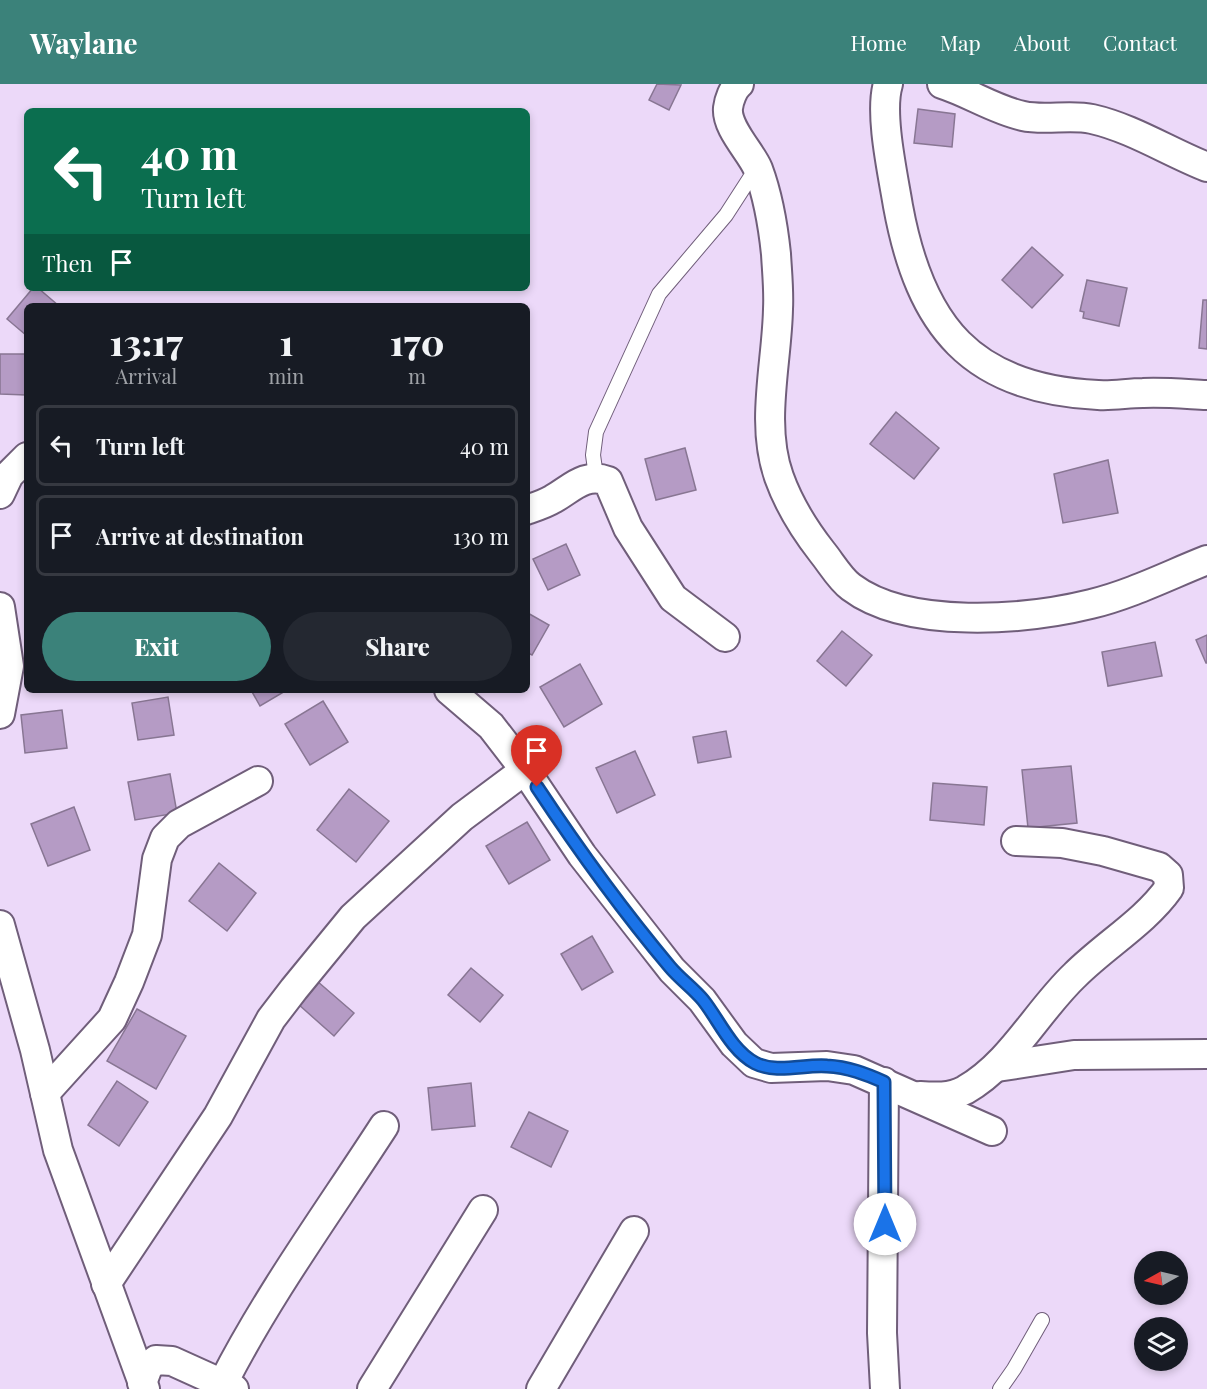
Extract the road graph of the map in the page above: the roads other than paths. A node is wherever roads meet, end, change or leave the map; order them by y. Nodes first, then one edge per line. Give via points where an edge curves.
1 (739, 84) edge
2 (888, 84) edge
3 (942, 84) edge
4 (757, 167) junction
5 (1207, 167) edge
6 (1207, 395) edge
7 (24, 460) edge
8 (596, 476) junction
9 (0, 494) edge
10 (530, 508) edge
11 (1207, 560) edge
12 (0, 607) edge
13 (725, 637) dead end
14 (452, 693) edge
15 (0, 714) edge
16 (525, 770) junction
17 (258, 781) dead end
18 (1016, 841) dead end
19 (0, 925) edge
20 (1207, 1054) edge
21 (997, 1067) junction
22 (884, 1082) junction
23 (45, 1093) junction
24 (918, 1096) junction
25 (384, 1126) dead end
26 (992, 1131) dead end
27 (483, 1210) dead end
28 (634, 1231) dead end
29 (106, 1284) junction
30 (1042, 1320) dead end
31 (143, 1386) edge
32 (229, 1386) edge
33 (372, 1389) edge
34 (541, 1389) edge
35 (885, 1389) edge
36 (1000, 1389) edge

1 - 4 street via 734,88 728,110 739,140
2 - 6 street via 886,115 891,166 915,270 939,320 967,354 1014,382 1058,391
3 - 5 street via 1026,117 1091,119
4 - 8 lane via 726,215 659,294 596,432 592,455
4 - 11 street via 769,204 776,252 778,309 771,428 778,475 808,534 850,587 878,602 913,613 955,618 1019,615 1091,604
7 - 9 street via 9,476
8 - 10 street
8 - 13 street via 608,480 628,528 673,598
12 - 15 street via 9,666
14 - 16 street via 491,726
16 - 22 street via 632,920 754,1063 771,1068 827,1066 854,1070
16 - 29 street via 462,818 353,917 294,989 272,1018 218,1116
17 - 23 street via 179,824 165,838 157,859 147,935 112,1019
18 - 21 street via 1062,843 1159,867 1168,875 1169,888 1157,906 1073,977
19 - 23 street
20 - 21 street via 1074,1055
21 - 24 street via 964,1091 944,1097
22 - 24 street
22 - 35 street
23 - 29 street via 58,1150
24 - 26 street
25 - 32 street via 255,1324
27 - 33 street
28 - 34 street
29 - 31 street
30 - 36 lane
31 - 32 street via 148,1367 156,1360 172,1361

